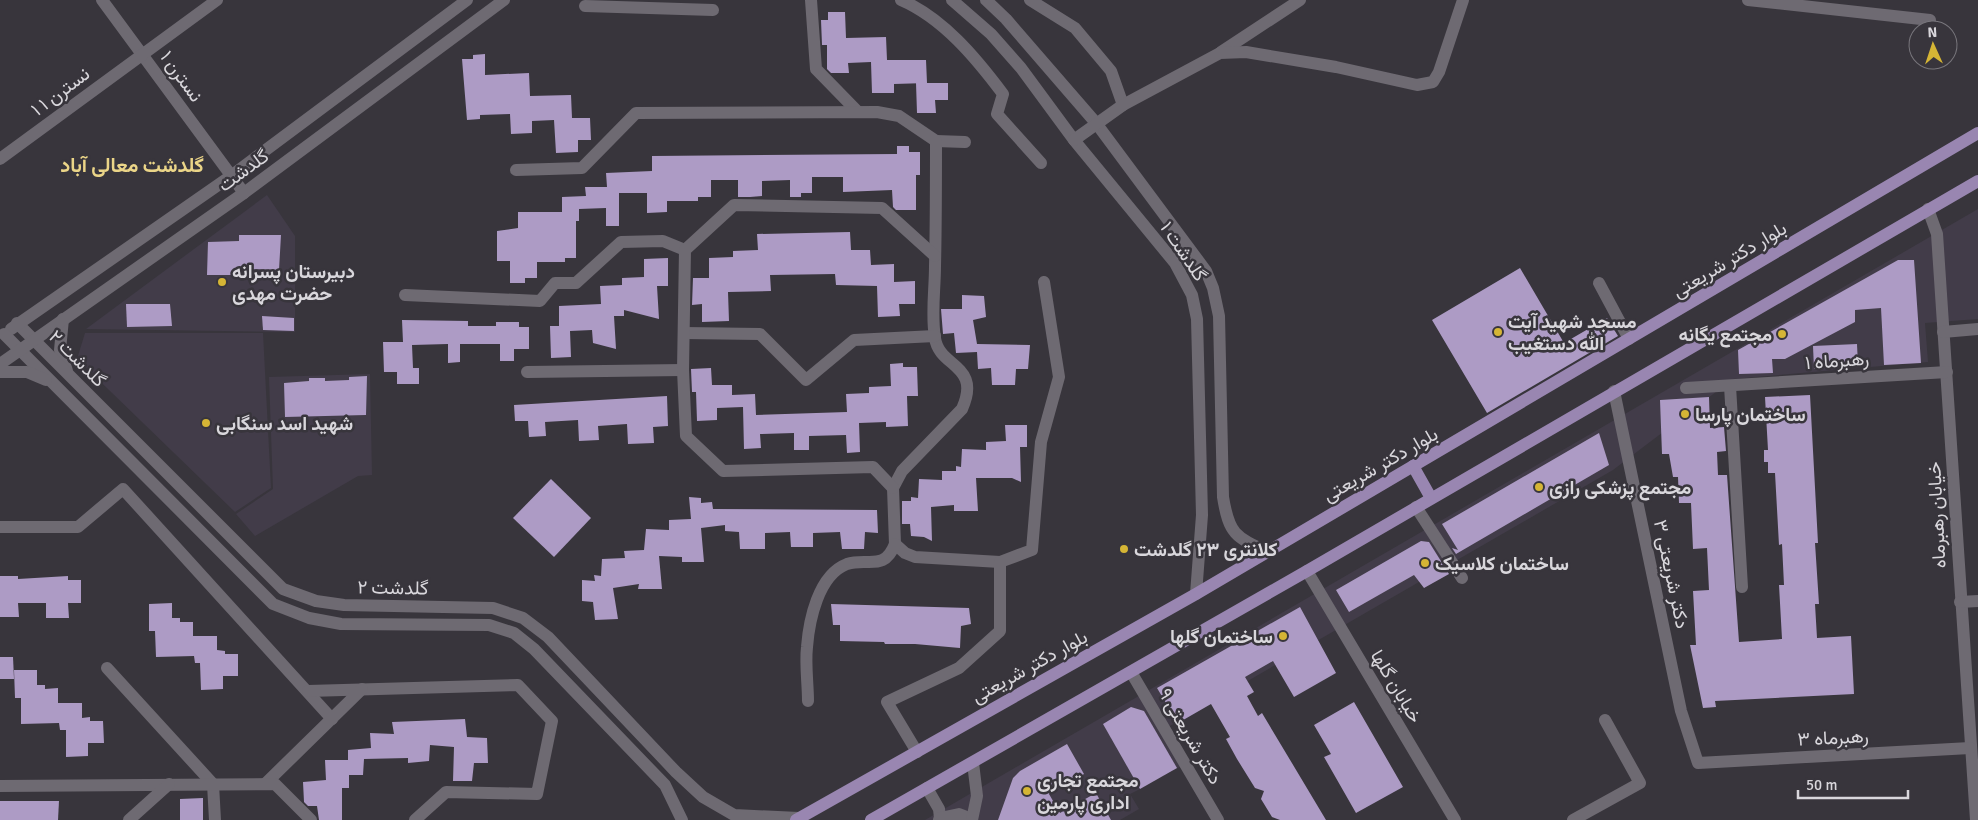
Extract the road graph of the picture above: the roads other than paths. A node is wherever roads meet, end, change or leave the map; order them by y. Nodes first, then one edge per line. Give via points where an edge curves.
1 (102, 0) edge
2 (217, 0) edge
3 (467, 0) edge
4 (504, 0) edge
5 (811, 0) edge
6 (902, 0) edge
7 (952, 0) edge
8 (986, 0) edge
9 (1030, 0) edge
10 (1300, 0) edge
11 (1463, 0) edge
12 (1748, 0) edge
13 (585, 6) dead end
14 (712, 10) dead end
15 (1930, 20) dead end
16 (143, 53) junction
17 (1220, 53) junction
18 (353, 84) junction
19 (367, 102) junction
20 (1123, 105) junction
21 (857, 111) junction
22 (1096, 123) junction
23 (1978, 133) edge
24 (1074, 140) junction
25 (936, 141) junction
26 (965, 142) dead end
27 (0, 159) edge
28 (1041, 163) dead end
29 (516, 170) dead end
30 (231, 176) junction
31 (1978, 181) edge
32 (244, 193) junction
33 (1928, 209) junction
34 (685, 250) junction
35 (935, 256) junction
36 (1044, 282) dead end
37 (1599, 283) dead end
38 (405, 295) dead end
39 (63, 319) junction
40 (18, 323) junction
41 (1978, 330) edge
42 (1943, 332) junction
43 (684, 333) junction
44 (2, 335) edge
45 (935, 336) junction
46 (33, 339) junction
47 (1629, 339) junction
48 (19, 350) junction
49 (0, 364) edge
50 (683, 370) junction
51 (0, 372) edge
52 (527, 372) dead end
53 (1947, 372) junction
54 (69, 375) junction
55 (52, 383) junction
56 (1730, 386) junction
57 (1686, 388) dead end
58 (1614, 391) junction
59 (1221, 420) junction
60 (1199, 422) junction
61 (1413, 466) junction
62 (893, 488) junction
63 (1431, 498) junction
64 (1416, 507) junction
65 (0, 527) edge
66 (895, 544) junction
67 (1268, 552) junction
68 (1000, 562) junction
69 (1307, 570) junction
70 (1462, 578) dead end
71 (1742, 587) dead end
72 (1196, 594) junction
73 (1978, 600) edge
74 (1960, 602) junction
75 (107, 668) dead end
76 (1131, 672) junction
77 (362, 689) junction
78 (308, 691) junction
79 (808, 701) dead end
80 (332, 719) junction
81 (1605, 720) dead end
82 (1970, 748) junction
83 (917, 752) junction
84 (973, 763) junction
85 (1698, 763) joint
86 (1975, 780) edge
87 (169, 784) junction
88 (213, 784) junction
89 (265, 784) junction
90 (0, 786) edge
91 (928, 788) junction
92 (797, 819) edge
93 (939, 819) edge
94 (972, 819) edge
95 (1214, 819) edge
96 (130, 820) edge
97 (215, 820) edge
98 (312, 820) edge
99 (415, 820) edge
100 (682, 820) edge
101 (872, 820) edge
102 (1455, 820) edge
103 (1573, 820) edge
104 (1976, 820) edge

1 - 16 street, نسترن ۱
2 - 16 street, ۱ نسترن ۱
3 - 18 street, گلدشت
4 - 19 street, گلدشت
5 - 21 street via 816,68
6 - 28 street via 917,7 956,38 994,82 1003,94 997,114
7 - 24 street, گلدشت ۱ via 991,34 1021,68
8 - 22 street, گلدشت ۱
9 - 20 street via 1075,28 1111,71
10 - 17 street
11 - 17 street via 1434,82 1417,85 1246,52
12 - 15 street
13 - 14 street
16 - 27 street, ۱ نسترن ۱
16 - 30 street, نسترن ۱
17 - 20 street
18 - 19 street
18 - 30 street, گلدشت
19 - 32 street, گلدشت
20 - 22 street
21 - 25 street via 899,116
21 - 29 street via 636,112 582,168
22 - 24 street
22 - 59 street, گلدشت ۱ via 1193,251 1213,288 1219,316
23 - 47 main road, بلوار دکتر شریعتی
24 - 60 street, گلدشت ۱ via 1186,281 1197,318
25 - 26 street
25 - 35 street
30 - 32 street, نسترن ۱
30 - 40 street, گلدشت
31 - 33 main road
32 - 39 street, گلدشت
33 - 42 street, خیابان رهبرماه via 1937,234
33 - 58 main road
34 - 35 street via 734,205 882,208
34 - 38 street via 663,241 621,242 576,283 555,283 540,301
34 - 43 street
35 - 45 street
36 - 68 street via 1059,377 1041,442 1032,550
37 - 47 street
39 - 46 street, گلدشت
39 - 54 street via 60,350
40 - 44 street, گلدشت
40 - 46 street, گلدشت ۲
41 - 42 street
42 - 53 street, خیابان رهبرماه
43 - 45 street via 760,334 806,380 854,340
43 - 50 street
44 - 48 street, گلدشت ۲
45 - 62 street via 940,351 963,372 967,398 962,409 902,471
46 - 48 street, گلدشت
46 - 54 street, گلدشت ۲
47 - 61 main road, بلوار دکتر شریعتی
48 - 49 street, گلدشت
48 - 55 street, گلدشت ۲
50 - 52 street
50 - 62 street via 686,436 722,471 874,467
51 - 55 street via 27,372
53 - 56 street, ۱ رهبرماه
53 - 74 street, خیابان رهبرماه
54 - 92 street, گلدشت ۲ via 283,589 316,601 344,605 493,608 523,618 548,637 703,797 734,815
55 - 100 street, گلدشت ۲ via 273,604 309,618 341,624 489,625 514,634 534,649 665,785
56 - 57 street, ۱ رهبرماه
56 - 71 street
58 - 63 main road
58 - 85 street, ۳ دکتر شریعتی via 1681,711
59 - 60 street
59 - 67 street, گلدشت ۱ via 1227,523 1244,541
60 - 72 street, گلدشت ۱ via 1202,515
61 - 63 main road
61 - 67 main road, بلوار دکتر شریعتی
62 - 66 street
63 - 64 main road
64 - 69 main road
64 - 70 street
65 - 78 street via 78,528 123,489
66 - 68 street via 915,558
66 - 79 street via 884,560 847,564 830,576 817,601 806,649
67 - 72 main road, بلوار دکتر شریعتی
68 - 83 street via 1000,631 959,668 887,702
69 - 76 main road
69 - 102 street, خیابان گلها
72 - 83 main road, بلوار دکتر شریعتی
73 - 74 street
74 - 82 street, خیابان رهبرماه
75 - 88 street
76 - 84 main road
76 - 95 street, دکتر شریعتی ۹
77 - 78 street
77 - 80 street
77 - 99 street via 518,685 552,721 537,794 446,792
78 - 80 street
80 - 89 street
81 - 103 street via 1640,783
82 - 85 street, ۳ رهبرماه
82 - 86 street, خیابان رهبرماه
83 - 92 main road, بلوار دکتر شریعتی
84 - 91 main road
84 - 94 street via 976,796
86 - 104 street, خیابان رهبرماه
87 - 88 street
87 - 90 street
87 - 96 street
88 - 89 street
88 - 97 street
89 - 98 street via 275,784
91 - 93 street via 939,809
91 - 101 main road
93 - 94 street via 959,814

